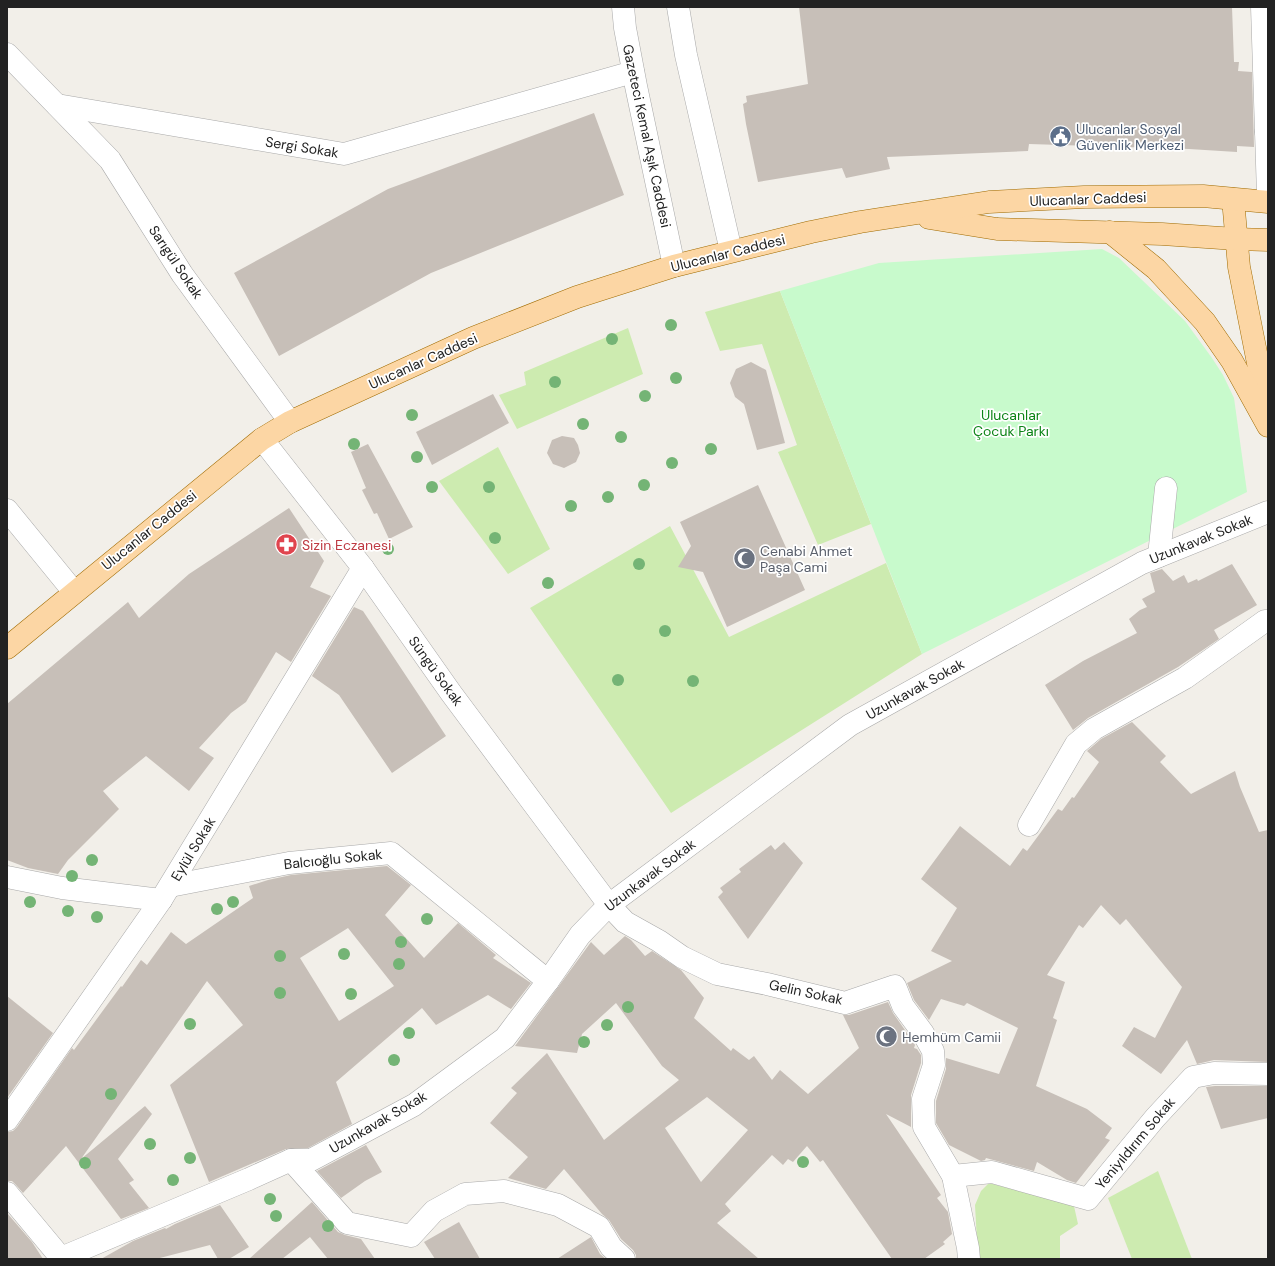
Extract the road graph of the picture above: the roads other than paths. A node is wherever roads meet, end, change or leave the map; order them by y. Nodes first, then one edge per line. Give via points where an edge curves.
1 (623, 7) edge
2 (678, 7) edge
3 (1262, 7) edge
4 (1266, 48) edge
5 (7, 54) edge
6 (633, 72) junction
7 (58, 105) junction
8 (1267, 132) edge
9 (1268, 195) edge
10 (1233, 199) junction
11 (1268, 202) edge
12 (908, 215) junction
13 (1110, 232) junction
14 (1236, 239) junction
15 (1268, 240) edge
16 (731, 251) junction
17 (674, 266) junction
18 (290, 422) junction
19 (1268, 423) edge
20 (1268, 426) edge
21 (262, 438) junction
22 (1166, 488) dead end
23 (7, 510) edge
24 (1268, 512) edge
25 (1159, 556) junction
26 (363, 568) junction
27 (74, 592) junction
28 (1268, 621) edge
29 (7, 648) edge
30 (1029, 825) dead end
31 (7, 877) edge
32 (166, 893) junction
33 (609, 905) junction
34 (548, 981) junction
35 (1268, 1074) edge
36 (7, 1120) edge
37 (291, 1160) junction
38 (953, 1176) junction
39 (7, 1193) edge
40 (61, 1259) edge
41 (624, 1259) edge
42 (969, 1259) edge

1 - 6 street, Gazeteci Kemal Aşık Caddesi
2 - 16 street via 686,55
3 - 4 street
4 - 8 street
5 - 7 street
6 - 7 street, Sergi Sokak via 344,154
6 - 17 street, Gazeteci Kemal Aşık Caddesi
7 - 18 street, Sarıgül Sokak via 110,160 182,274
8 - 9 street
10 - 11 main road, Ulucanlar Caddesi
10 - 12 main road, Ulucanlar Caddesi via 1195,196 1084,197 989,202
10 - 14 main road
12 - 13 main road, Ulucanlar Caddesi via 997,228
12 - 16 main road, Ulucanlar Caddesi via 860,222
13 - 14 main road, Ulucanlar Caddesi
13 - 20 main road via 1156,268 1205,322 1232,361
14 - 15 main road, Ulucanlar Caddesi
14 - 19 main road
16 - 17 main road, Ulucanlar Caddesi
17 - 18 main road, Ulucanlar Caddesi via 577,297 473,338
18 - 21 main road, Ulucanlar Caddesi
21 - 26 street, Süngü Sokak
21 - 27 main road, Ulucanlar Caddesi
22 - 25 street
23 - 27 street
24 - 25 street, Uzunkavak Sokak
25 - 33 street, Uzunkavak Sokak via 1142,563 850,725
26 - 32 street, Eylül Sokak
26 - 33 street, Süngü Sokak via 451,693
27 - 29 main road, Ulucanlar Caddesi
28 - 30 street via 1186,678 1094,729 1076,744
31 - 32 street, Balcıoğlu Sokak via 62,888
32 - 34 street, Balcıoğlu Sokak via 289,863 391,852
32 - 36 street, Eylül Sokak
33 - 34 street, Uzunkavak Sokak via 580,935
33 - 38 street, Gelin Sokak via 625,922 659,940 682,957 717,974 845,1003 895,986 903,1006 933,1051 934,1065 923,1099 924,1127
34 - 37 street, Uzunkavak Sokak via 505,1038 414,1105 311,1160
35 - 38 street, Yeniyıldırım Sokak via 1214,1073 1193,1077 1155,1118 1088,1199 992,1172
37 - 40 street, Uzunkavak Sokak
37 - 41 street via 347,1224 411,1236 434,1211 465,1194 504,1191 558,1205 599,1227 611,1246
38 - 42 street, Gelin Sokak
39 - 40 street

